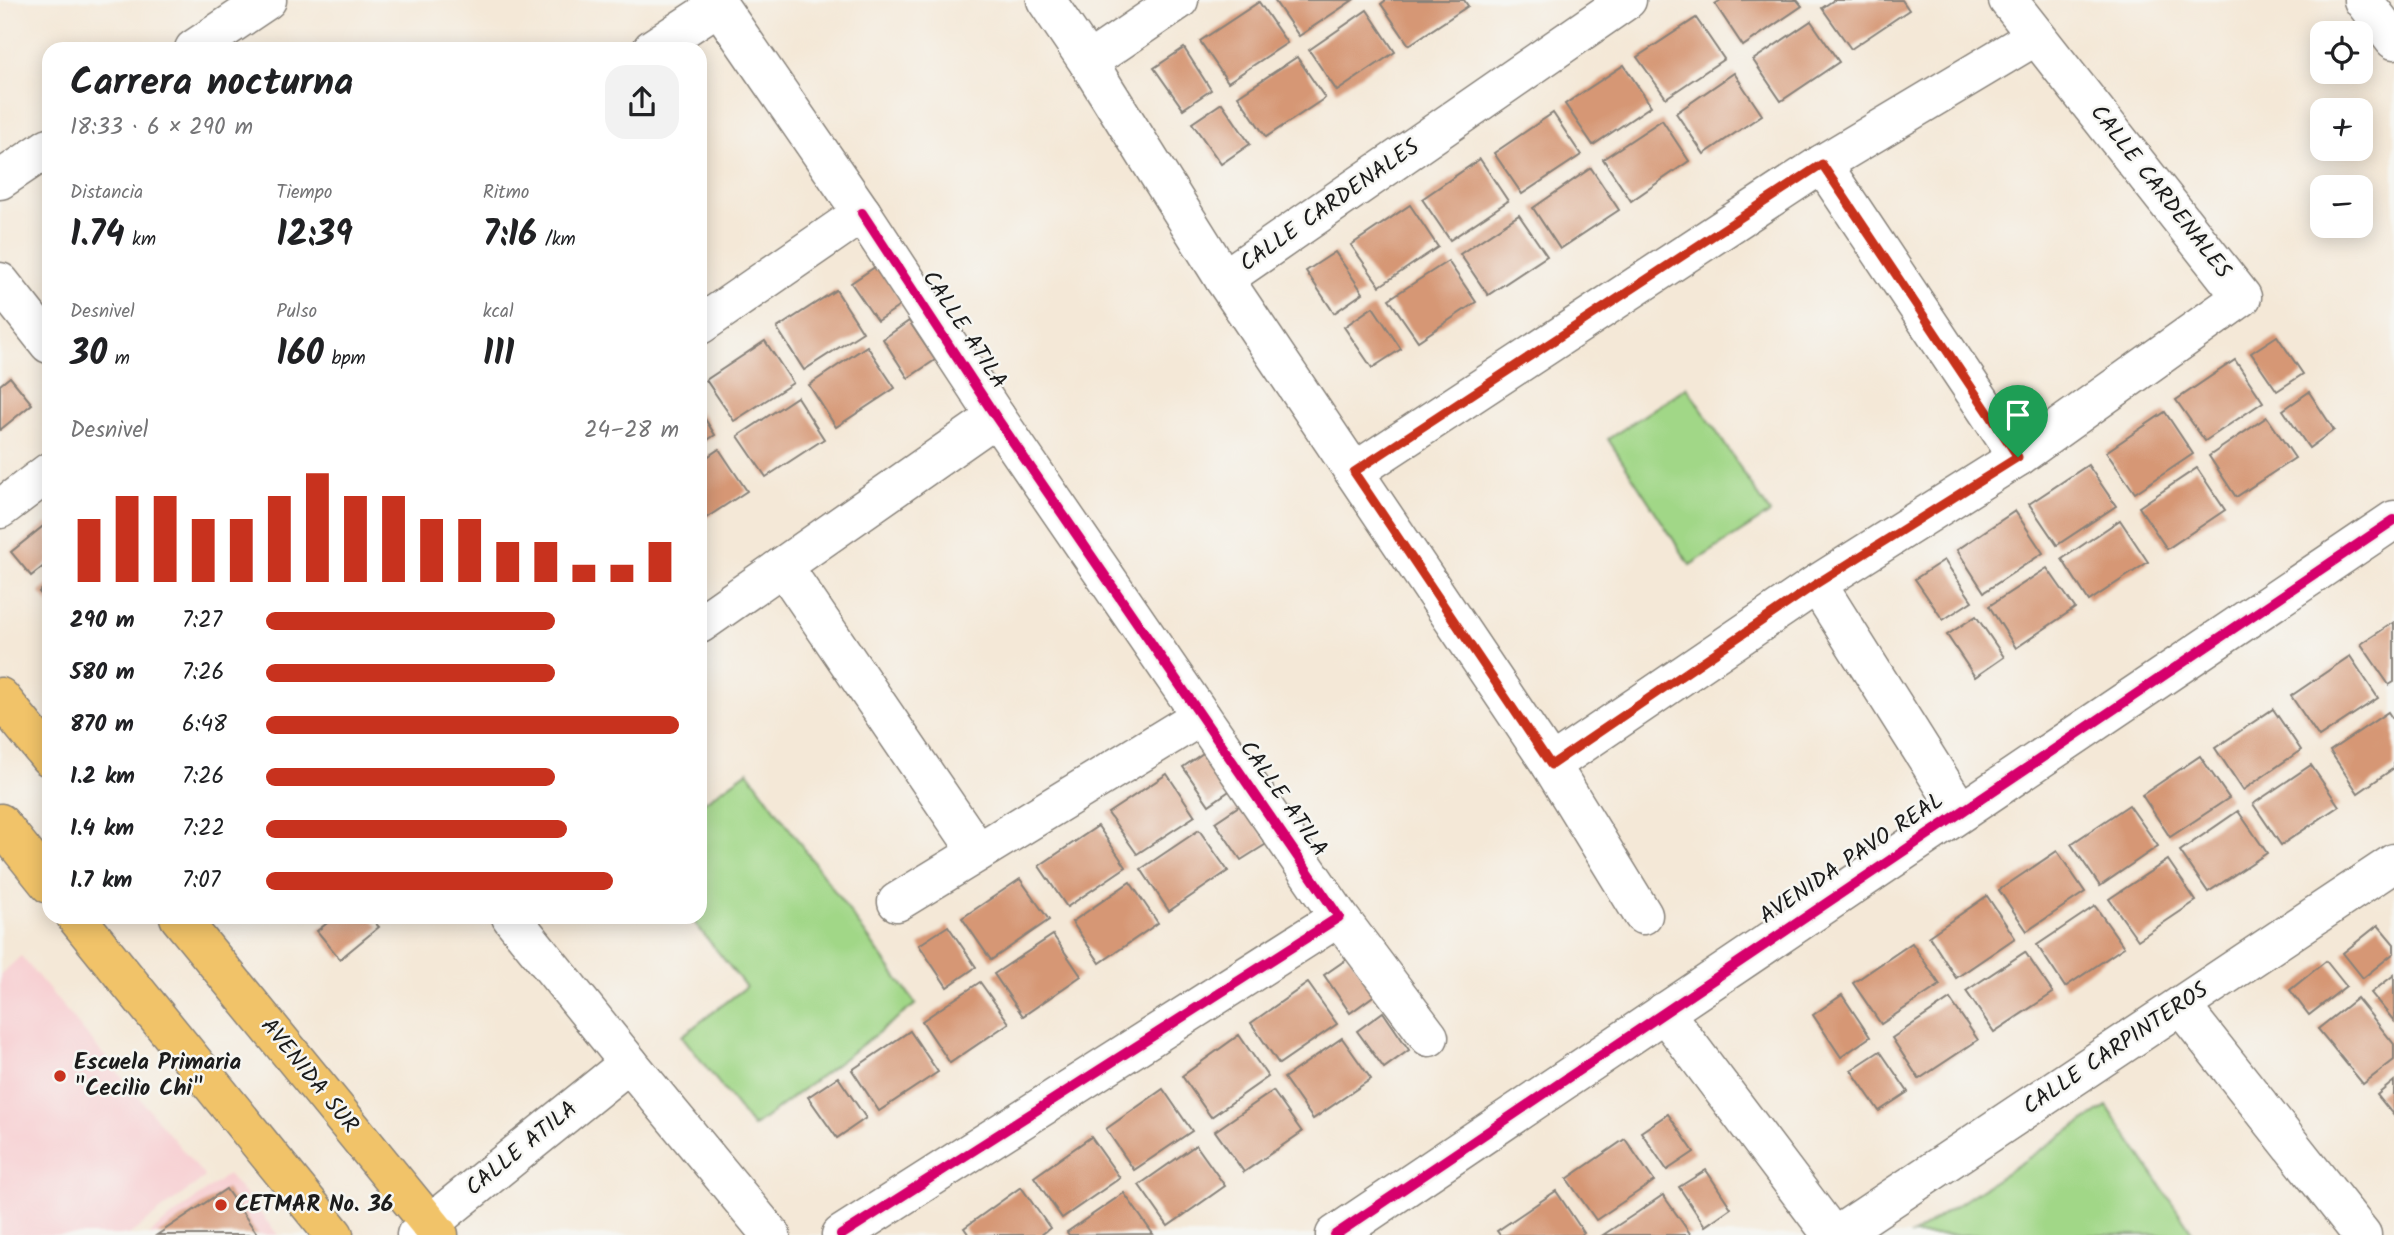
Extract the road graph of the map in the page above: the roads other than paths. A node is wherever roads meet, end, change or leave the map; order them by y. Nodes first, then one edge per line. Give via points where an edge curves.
1 (267, 0) edge
2 (1046, 0) edge
3 (1179, 0) edge
4 (1627, 0) edge
5 (2008, 0) edge
6 (2362, 0) edge
7 (717, 3) edge
8 (2036, 36) junction
9 (2394, 40) edge
10 (204, 42) edge
11 (662, 42) edge
12 (1088, 62) junction
13 (42, 152) edge
14 (1822, 164) junction
15 (0, 180) edge
16 (862, 213) junction
17 (1224, 279) junction
18 (0, 282) edge
19 (707, 320) edge
20 (42, 335) edge
21 (996, 417) junction
22 (2018, 457) junction
23 (1354, 472) junction
24 (42, 477) edge
25 (0, 509) edge
26 (2394, 520) edge
27 (783, 566) junction
28 (1816, 584) junction
29 (707, 619) edge
30 (0, 697) edge
31 (1201, 716) junction
32 (42, 748) edge
33 (1551, 765) junction
34 (1960, 811) junction
35 (0, 823) edge
36 (978, 852) junction
37 (2394, 863) edge
38 (42, 875) edge
39 (897, 902) dead end
40 (1643, 915) dead end
41 (1339, 918) junction
42 (82, 924) edge
43 (185, 924) edge
44 (517, 924) edge
45 (2181, 1006) junction
46 (1664, 1012) junction
47 (1429, 1037) dead end
48 (629, 1063) junction
49 (428, 1231) edge
50 (334, 1235) edge
51 (771, 1235) edge
52 (841, 1235) edge
53 (1335, 1235) edge
54 (1835, 1235) edge
55 (2362, 1235) edge

1 - 10 street
2 - 12 street
3 - 12 street
4 - 17 street, CALLE CARDENALES
5 - 8 street, CALLE CARDENALES
6 - 9 street
7 - 11 street
7 - 16 street, CALLE ATILA
8 - 14 street
8 - 22 street, CALLE CARDENALES via 2242,297
12 - 17 street
13 - 15 street
14 - 22 street
14 - 23 street
16 - 19 street
16 - 21 street, CALLE ATILA
17 - 23 street, CALLE CARDENALES
18 - 20 street
21 - 27 street, CALLE ATILA
21 - 31 street, CALLE ATILA
22 - 28 street, CALLE CARDENALES
23 - 33 street, CALLE CARDENALES
24 - 25 street
26 - 34 street, AVENIDA PAVO REAL
27 - 29 street, CALLE ATILA
27 - 36 street
28 - 33 street, CALLE CARDENALES
28 - 34 street
30 - 32 main road
31 - 36 street
31 - 41 street, CALLE ATILA
33 - 40 street, CALLE CARDENALES
34 - 46 street, AVENIDA PAVO REAL
35 - 38 main road
36 - 39 street
37 - 45 street, CALLE CARPINTEROS
41 - 47 street, CALLE ATILA
41 - 52 street
42 - 50 main road
43 - 49 main road, AVENIDA SUR
44 - 48 street
45 - 54 street, CALLE CARPINTEROS
45 - 55 street
46 - 53 street, AVENIDA PAVO REAL
46 - 54 street, CALLE CARPINTEROS
48 - 49 street, CALLE ATILA
48 - 51 street

